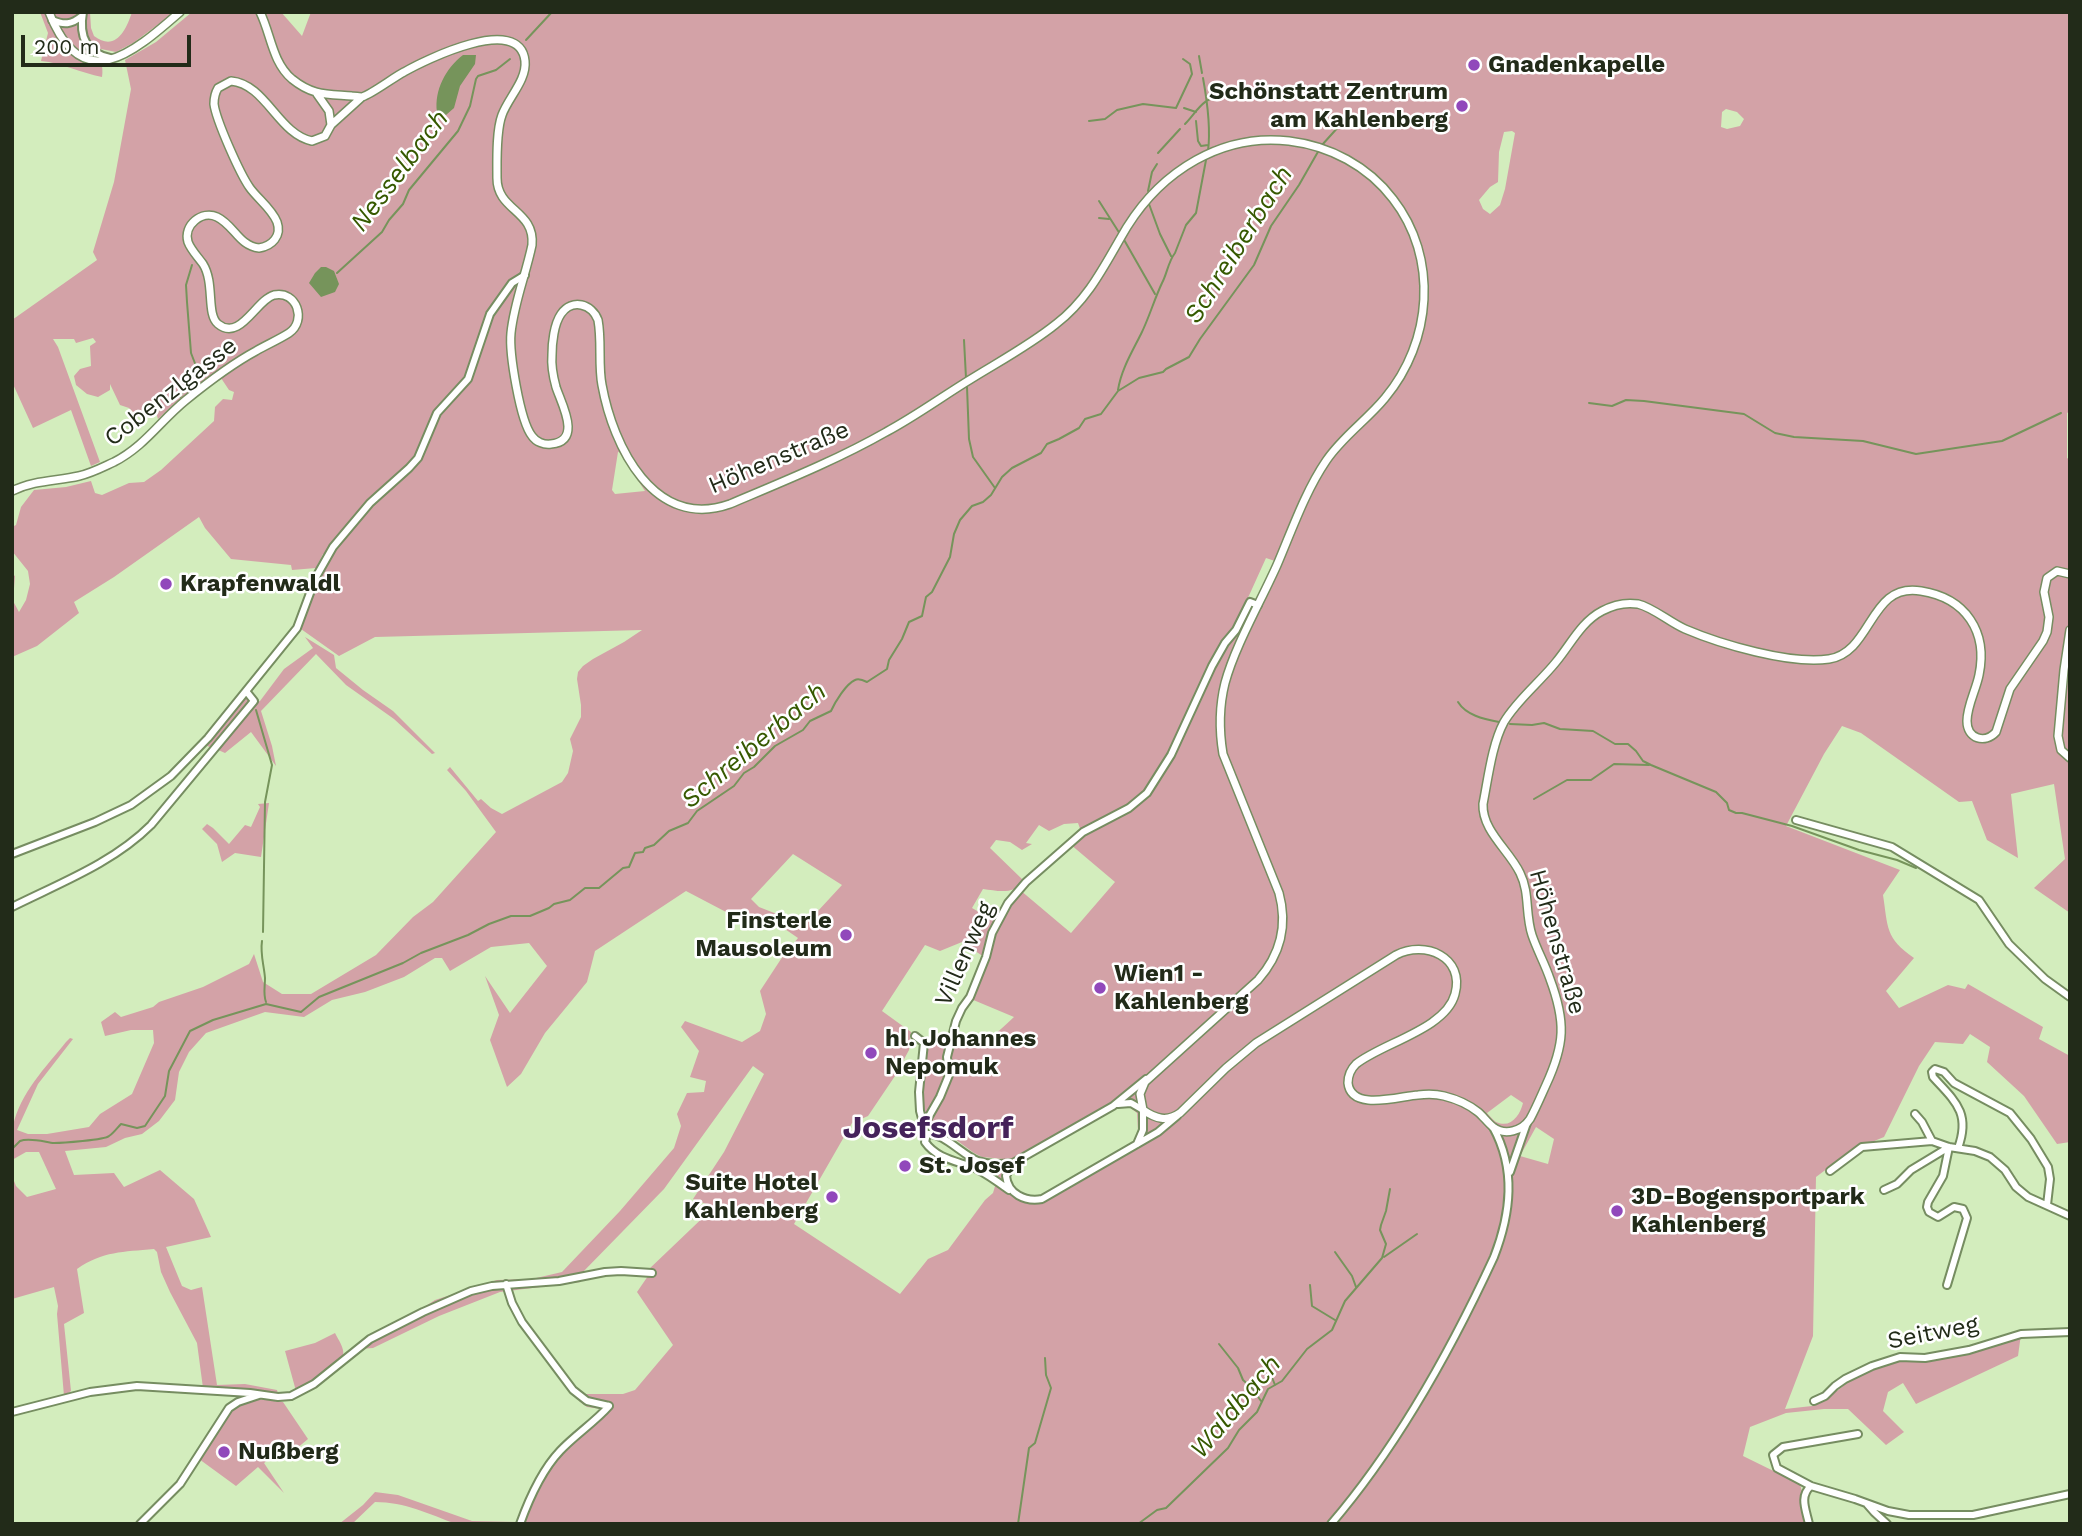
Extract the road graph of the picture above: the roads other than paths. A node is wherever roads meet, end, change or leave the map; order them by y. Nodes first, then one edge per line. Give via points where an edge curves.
1 (180, 12) edge
2 (260, 12) edge
3 (83, 14) edge
4 (50, 16) edge
5 (115, 58) junction
6 (317, 94) junction
7 (362, 97) junction
8 (331, 125) junction
9 (525, 275) junction
10 (12, 491) edge
11 (2070, 574) edge
12 (1258, 605) junction
13 (2070, 630) edge
14 (246, 691) junction
15 (2070, 758) edge
16 (1796, 820) dead end
17 (12, 855) edge
18 (12, 907) edge
19 (2070, 997) edge
20 (915, 1036) dead end
21 (1155, 1071) junction
22 (1113, 1106) junction
23 (1143, 1110) junction
24 (1180, 1113) junction
25 (1915, 1114) dead end
26 (924, 1125) junction
27 (1524, 1125) junction
28 (1493, 1127) junction
29 (927, 1134) junction
30 (1932, 1141) junction
31 (1137, 1145) junction
32 (1949, 1147) junction
33 (1958, 1148) junction
34 (1013, 1163) junction
35 (1830, 1171) dead end
36 (1509, 1173) junction
37 (1884, 1190) dead end
38 (1017, 1195) junction
39 (2047, 1205) junction
40 (2070, 1216) edge
41 (652, 1273) dead end
42 (506, 1284) junction
43 (1947, 1285) dead end
44 (2070, 1332) edge
45 (223, 1392) junction
46 (261, 1394) junction
47 (1814, 1401) dead end
48 (229, 1408) junction
49 (12, 1412) edge
50 (1857, 1434) dead end
51 (1811, 1486) junction
52 (2070, 1494) edge
53 (1867, 1504) junction
54 (140, 1524) edge
55 (520, 1524) edge
56 (1331, 1524) edge
57 (1809, 1524) edge
58 (1887, 1524) edge

1 - 5 street
2 - 6 street via 282,66 292,79
3 - 4 street via 67,24
3 - 5 street via 81,30 86,44 96,53
4 - 5 street via 67,47 79,57 98,62
6 - 7 street
6 - 8 street via 329,111
7 - 8 street, Cobenzlgasse
7 - 9 street, Höhenstraße via 447,51 505,40 523,52 524,71 500,121 497,181 500,196 524,217 532,233
8 - 10 street, Cobenzlgasse via 322,138 308,141 246,85 231,81 218,88 216,112 239,169 275,217 278,229 272,243 259,248 244,243 217,217 204,216 192,223 188,241 208,275 212,314 222,327 234,328 267,298 282,295 297,307 296,325 185,401 147,440 124,456 83,475 36,482
9 - 12 street, Höhenstraße via 514,315 511,351 526,424 534,439 550,445 567,432 569,423 554,377 552,348 561,314 571,306 584,305 598,320 605,399 632,464 651,489 674,503 705,509 724,506 881,435 1036,338 1068,314 1094,284 1142,205 1162,184 1202,156 1261,140 1309,144 1338,155 1373,177 1404,214 1421,262 1423,312 1403,372 1323,466
9 - 14 street via 512,284 490,314 468,379 434,419 418,458 370,503 333,547 297,628
11 - 27 street, Höhenstraße via 2057,571 2047,578 2046,635 2010,689 1996,732 1986,739 1975,737 1967,725 1981,643 1966,613 1937,595 1901,591 1887,599 1852,647 1825,659 1760,653 1687,630 1641,605 1611,607 1585,623 1506,719 1483,804 1484,817 1523,881 1530,929 1553,986 1562,1028 1556,1063
12 - 21 street via 1227,676 1220,732 1227,766 1279,893 1281,939 1258,980
12 - 26 street, Villenweg via 1250,602 1225,643 1171,755 1147,793 1086,830 1008,903 956,1021 947,1057 949,1075
13 - 15 street via 2059,736 2061,750
14 - 17 street via 190,758 142,798
14 - 18 street via 254,701 137,839 119,853
16 - 19 street via 1892,847 1979,900 2009,944
20 - 26 street via 925,1043 919,1092
21 - 22 street
21 - 23 street via 1140,1091
22 - 23 street via 1128,1102
22 - 34 street
23 - 24 street via 1162,1119
23 - 31 street
24 - 28 street via 1256,1043 1396,954 1419,948 1438,953 1449,963 1456,982 1453,1001 1440,1017 1356,1064 1349,1076 1350,1089 1369,1101 1427,1094 1451,1098 1474,1109
24 - 31 street
25 - 30 street
26 - 29 street
27 - 28 street via 1510,1132
27 - 36 street, Höhenstraße
28 - 36 street, Höhenstraße
29 - 34 street via 937,1135 979,1161
29 - 38 street via 925,1142 944,1158 982,1172
30 - 32 street
30 - 35 street via 1862,1147
31 - 38 street via 1042,1199
32 - 33 street
32 - 37 street
32 - 43 street via 1943,1177 1927,1202 1929,1212 1938,1217 1954,1207 1963,1209 1966,1219
33 - 39 street via 1990,1157 2016,1187
33 - 39 street via 1961,1115 1957,1103 1933,1077 1935,1069 2010,1113 2048,1167
34 - 38 street via 1006,1180
36 - 56 street, Höhenstraße via 1502,1236 1468,1310 1426,1388
39 - 40 street
41 - 42 street via 621,1271
42 - 46 street via 471,1291 403,1321 358,1348 303,1391 288,1396
42 - 55 street via 522,1322 573,1390 587,1401 609,1406 552,1461
44 - 47 street, Seitweg via 2021,1334 1958,1352 1900,1357 1845,1379
45 - 46 street
45 - 48 street via 230,1399
45 - 49 street via 137,1385
46 - 48 street
48 - 54 street via 180,1484
50 - 51 street via 1778,1449 1773,1455 1777,1468
51 - 53 street
51 - 57 street via 1803,1498
52 - 53 street via 1973,1515 1900,1514
53 - 58 street

